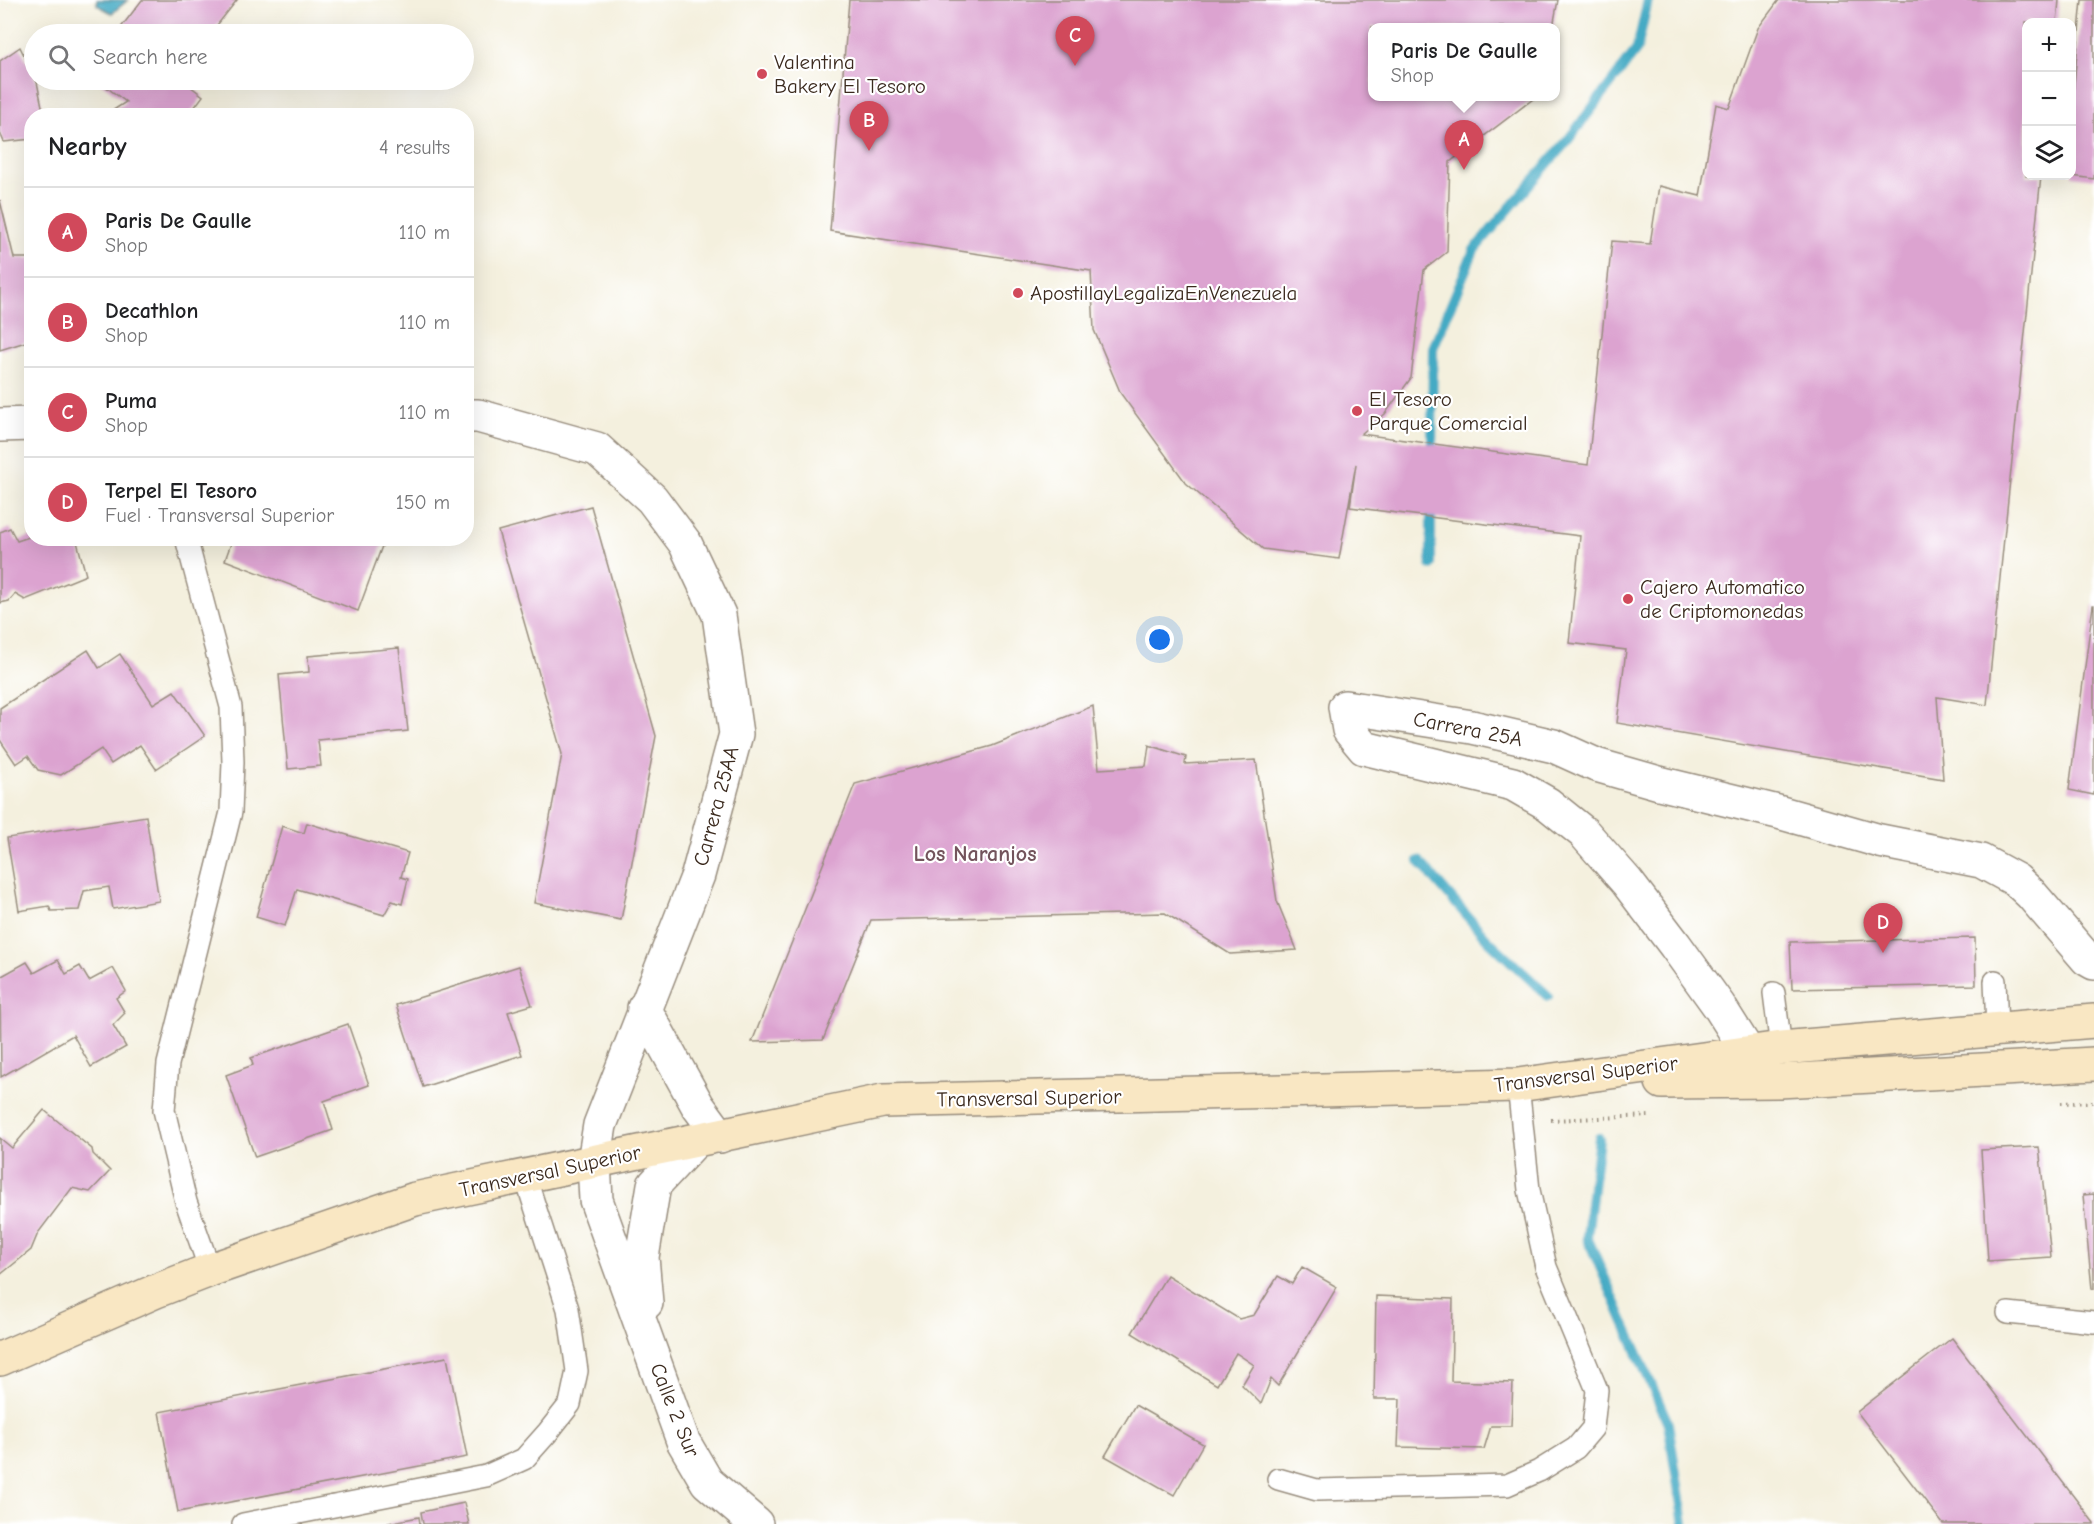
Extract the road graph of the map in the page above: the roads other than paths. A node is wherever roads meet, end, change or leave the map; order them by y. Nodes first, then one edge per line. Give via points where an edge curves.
1 (474, 416) edge
2 (24, 424) edge
3 (0, 425) edge
4 (188, 546) edge
5 (2094, 963) edge
6 (1995, 981) dead end
7 (1774, 993) dead end
8 (644, 1008) junction
9 (2094, 1021) edge
10 (2001, 1028) junction
11 (1781, 1048) junction
12 (1748, 1052) junction
13 (2094, 1064) edge
14 (1523, 1085) junction
15 (707, 1138) junction
16 (594, 1162) junction
17 (525, 1176) junction
18 (210, 1270) junction
19 (2008, 1314) dead end
20 (2094, 1322) edge
21 (649, 1344) junction
22 (0, 1359) edge
23 (1278, 1479) dead end
24 (243, 1524) edge
25 (756, 1524) edge

1 - 8 street, Carrera 25AA via 597,449 652,499 685,543 719,615 736,734 698,875
2 - 3 street
4 - 18 lane via 231,707 231,812 168,1064 164,1110 186,1202
5 - 12 street, Carrera 25A via 2016,880 1980,861 1880,841 1659,783 1596,765 1554,746 1472,727 1345,707 1349,730 1364,748 1513,784 1548,804 1584,833 1675,945
6 - 10 lane
7 - 11 lane
8 - 15 street via 698,1106
8 - 16 street, Carrera 25AA via 600,1125
9 - 10 main road, Transversal Superior
10 - 11 main road, Transversal Superior
11 - 12 main road, Transversal Superior
12 - 14 main road, Transversal Superior
13 - 14 main road via 1779,1081
14 - 15 main road, Transversal Superior via 883,1101
14 - 23 lane via 1529,1190 1546,1268 1597,1390 1593,1428 1576,1448 1507,1485 1317,1490
15 - 16 main road, Transversal Superior
15 - 21 street, Calle 2 Sur via 654,1185 642,1257
16 - 17 main road, Transversal Superior
16 - 21 street, Calle 2 Sur via 596,1200
17 - 18 main road, Transversal Superior via 415,1198
17 - 24 lane via 568,1309 577,1371 570,1404 548,1432 524,1459 486,1476
18 - 22 main road, Transversal Superior
19 - 20 lane
21 - 25 street, Calle 2 Sur via 683,1442 707,1482

